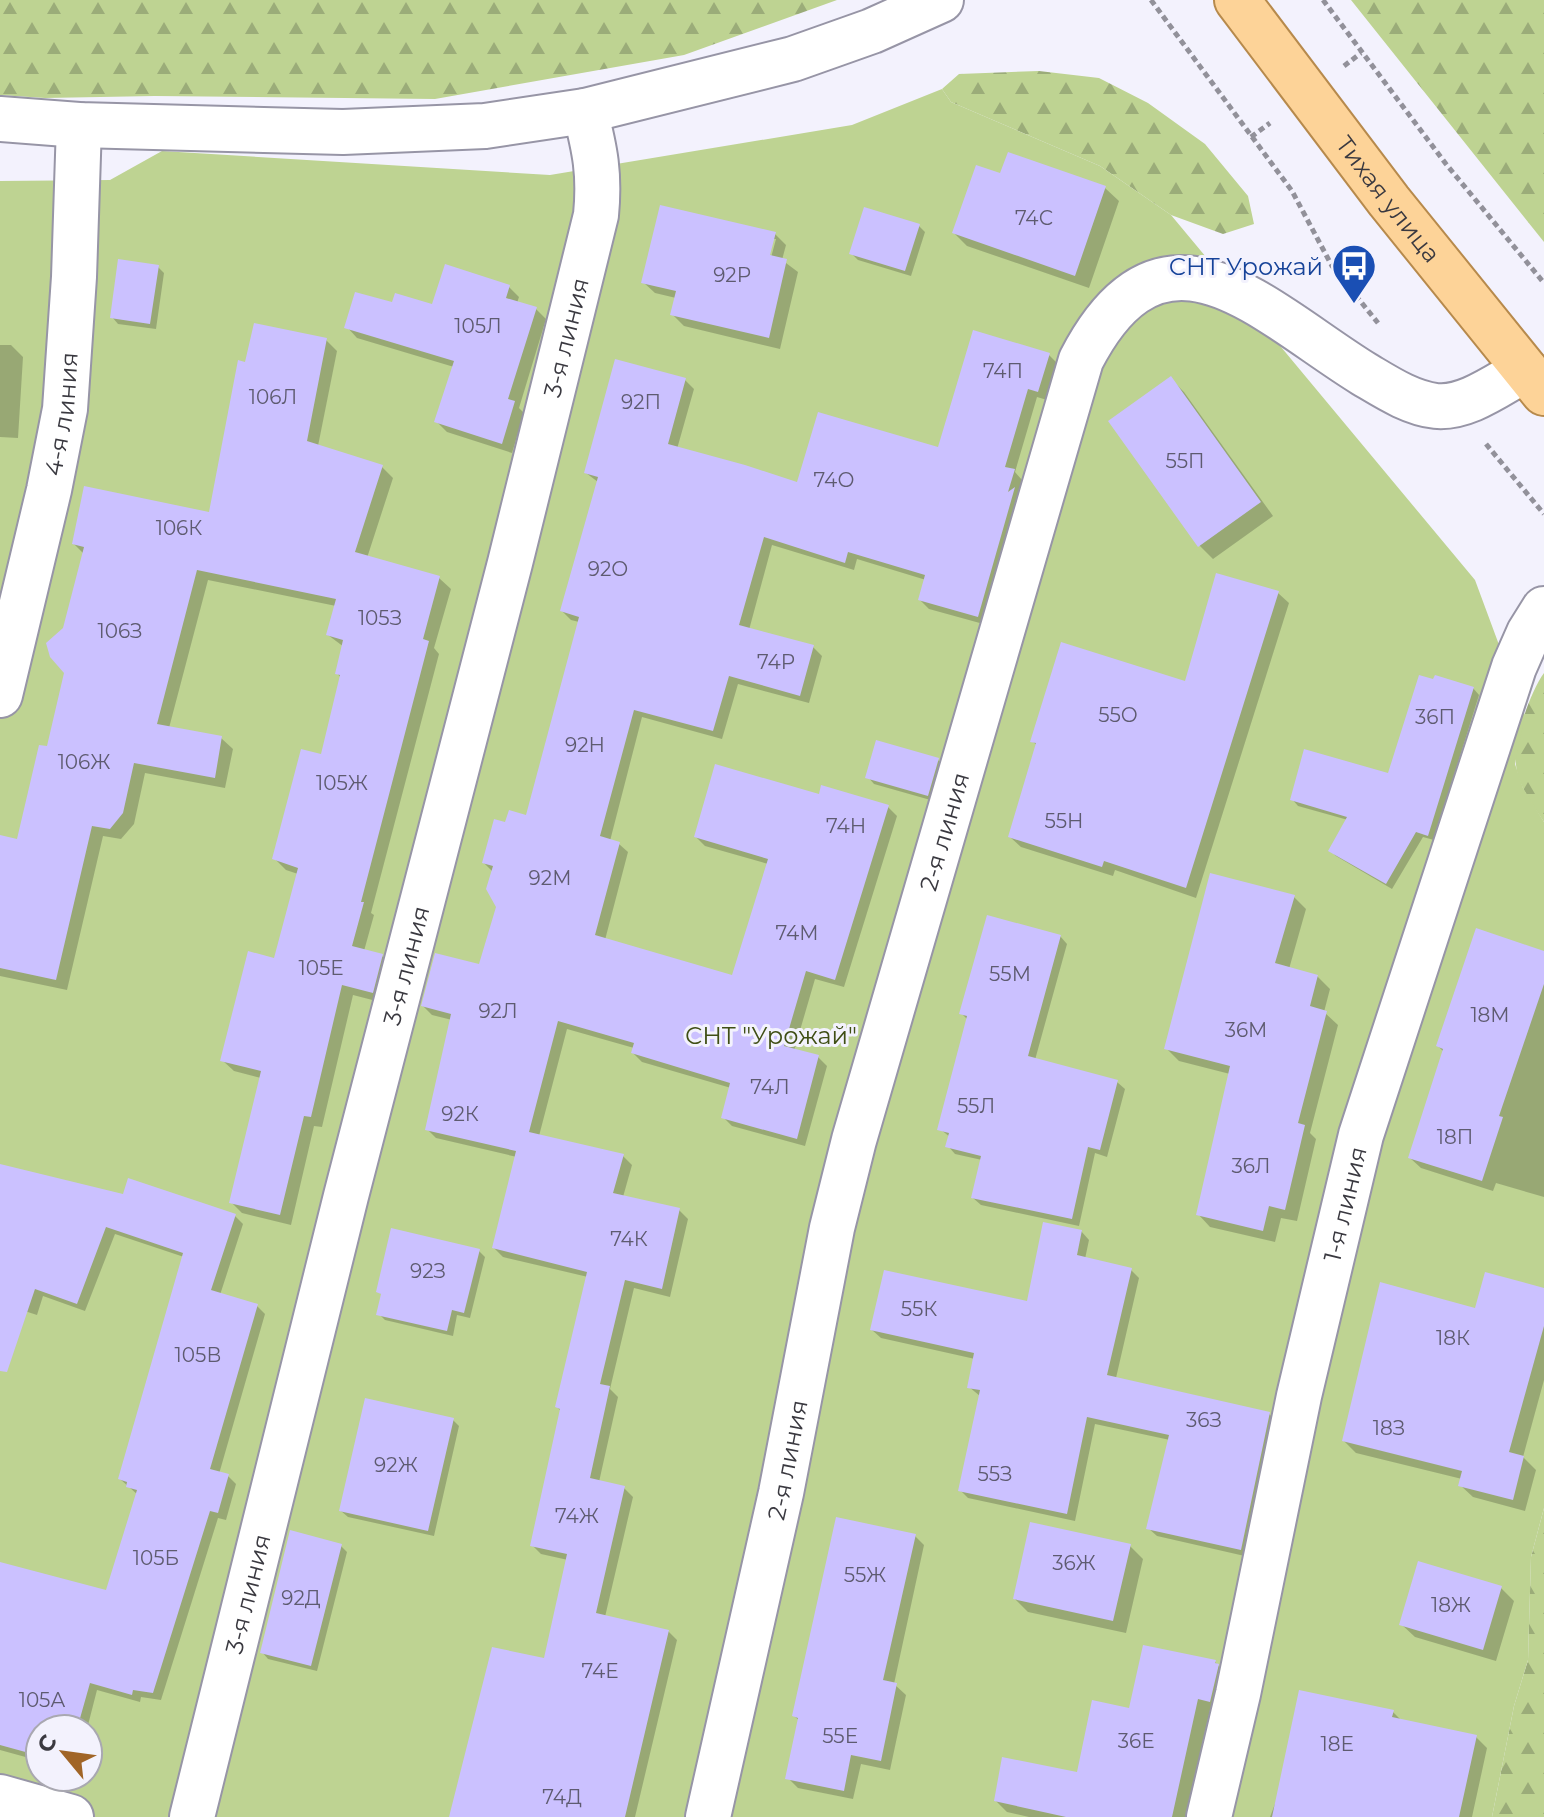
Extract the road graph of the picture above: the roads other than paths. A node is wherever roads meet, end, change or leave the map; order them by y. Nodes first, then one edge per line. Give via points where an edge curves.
1 (941, 0) edge
2 (1237, 0) edge
3 (585, 111) junction
4 (0, 119) edge
5 (79, 125) junction
6 (1535, 381) edge
7 (1544, 609) edge
8 (0, 695) edge
9 (0, 1797) edge
10 (71, 1817) edge
11 (192, 1817) edge
12 (708, 1817) edge
13 (1209, 1817) edge

1 - 3 street via 793,59
2 - 6 main road, Тихая улица via 1380,190
3 - 5 street via 485,126 358,132
3 - 11 street, 3-я линия via 599,181 596,215
4 - 5 street
5 - 8 street, 4-я линия via 65,409
6 - 12 street, 2-я линия via 1450,405 1416,401 1261,305 1195,277 1150,284 1120,305 1095,333 1081,360 854,1140
7 - 13 street, 1-я линия via 1514,667 1361,1135
9 - 10 street

